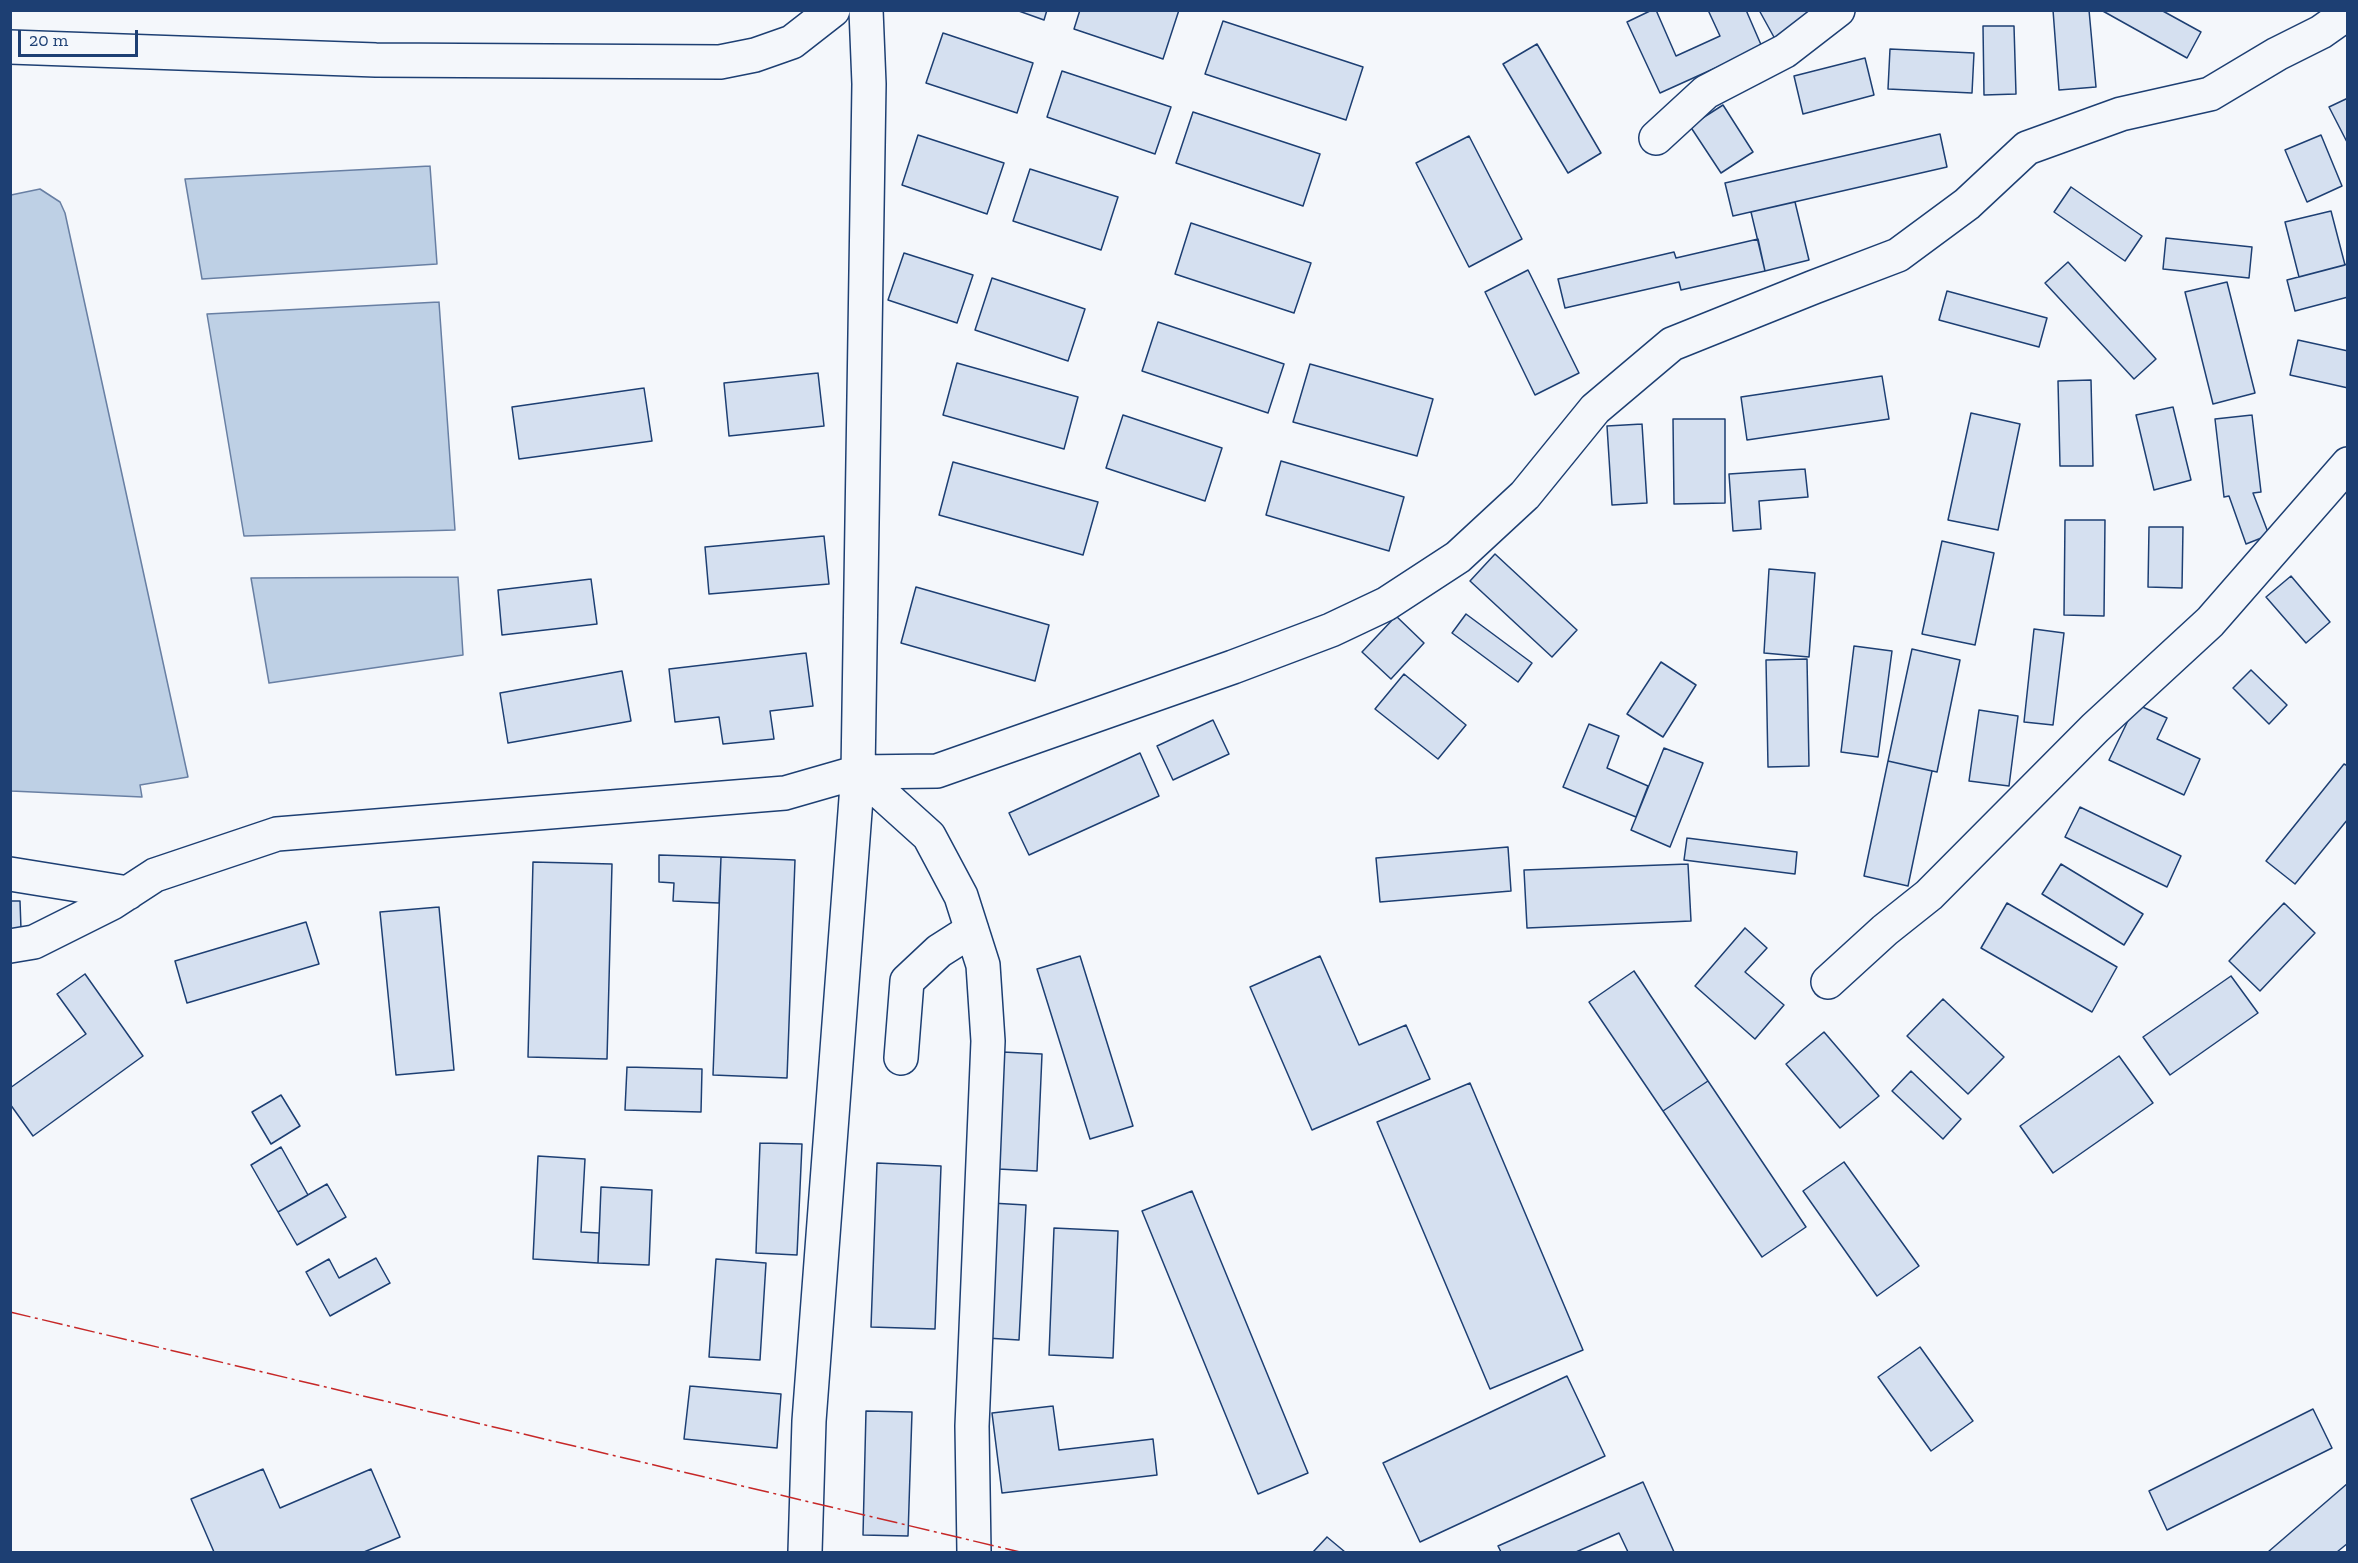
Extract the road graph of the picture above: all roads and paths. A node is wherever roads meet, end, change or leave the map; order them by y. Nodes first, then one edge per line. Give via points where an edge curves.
1 (833, 10) edge
2 (866, 10) edge
3 (1838, 10) edge
4 (2348, 13) edge
5 (10, 47) edge
6 (1656, 138) dead end
7 (2348, 464) edge
8 (858, 772) junction
9 (10, 874) edge
10 (128, 893) junction
11 (972, 930) junction
12 (10, 946) edge
13 (1828, 982) dead end
14 (901, 1058) dead end
15 (806, 1552) edge
16 (974, 1552) edge

1 - 5 street via 792,42 720,62 376,60
2 - 8 street via 869,84
3 - 6 street via 1785,51 1706,92
4 - 8 street via 2210,94 2121,114 2027,148 1967,204 1898,255 1672,344 1595,409 1525,495 1458,557 1386,604 1331,630 1233,667 937,771
7 - 13 street via 2210,622 2096,728 1929,895
8 - 10 street via 785,793 277,834 155,875
8 - 11 street via 929,836 961,896
8 - 15 street via 808,1421
9 - 10 street
10 - 12 street via 34,942
11 - 14 street via 939,951 907,981
11 - 16 street via 983,964 988,1041 972,1426

